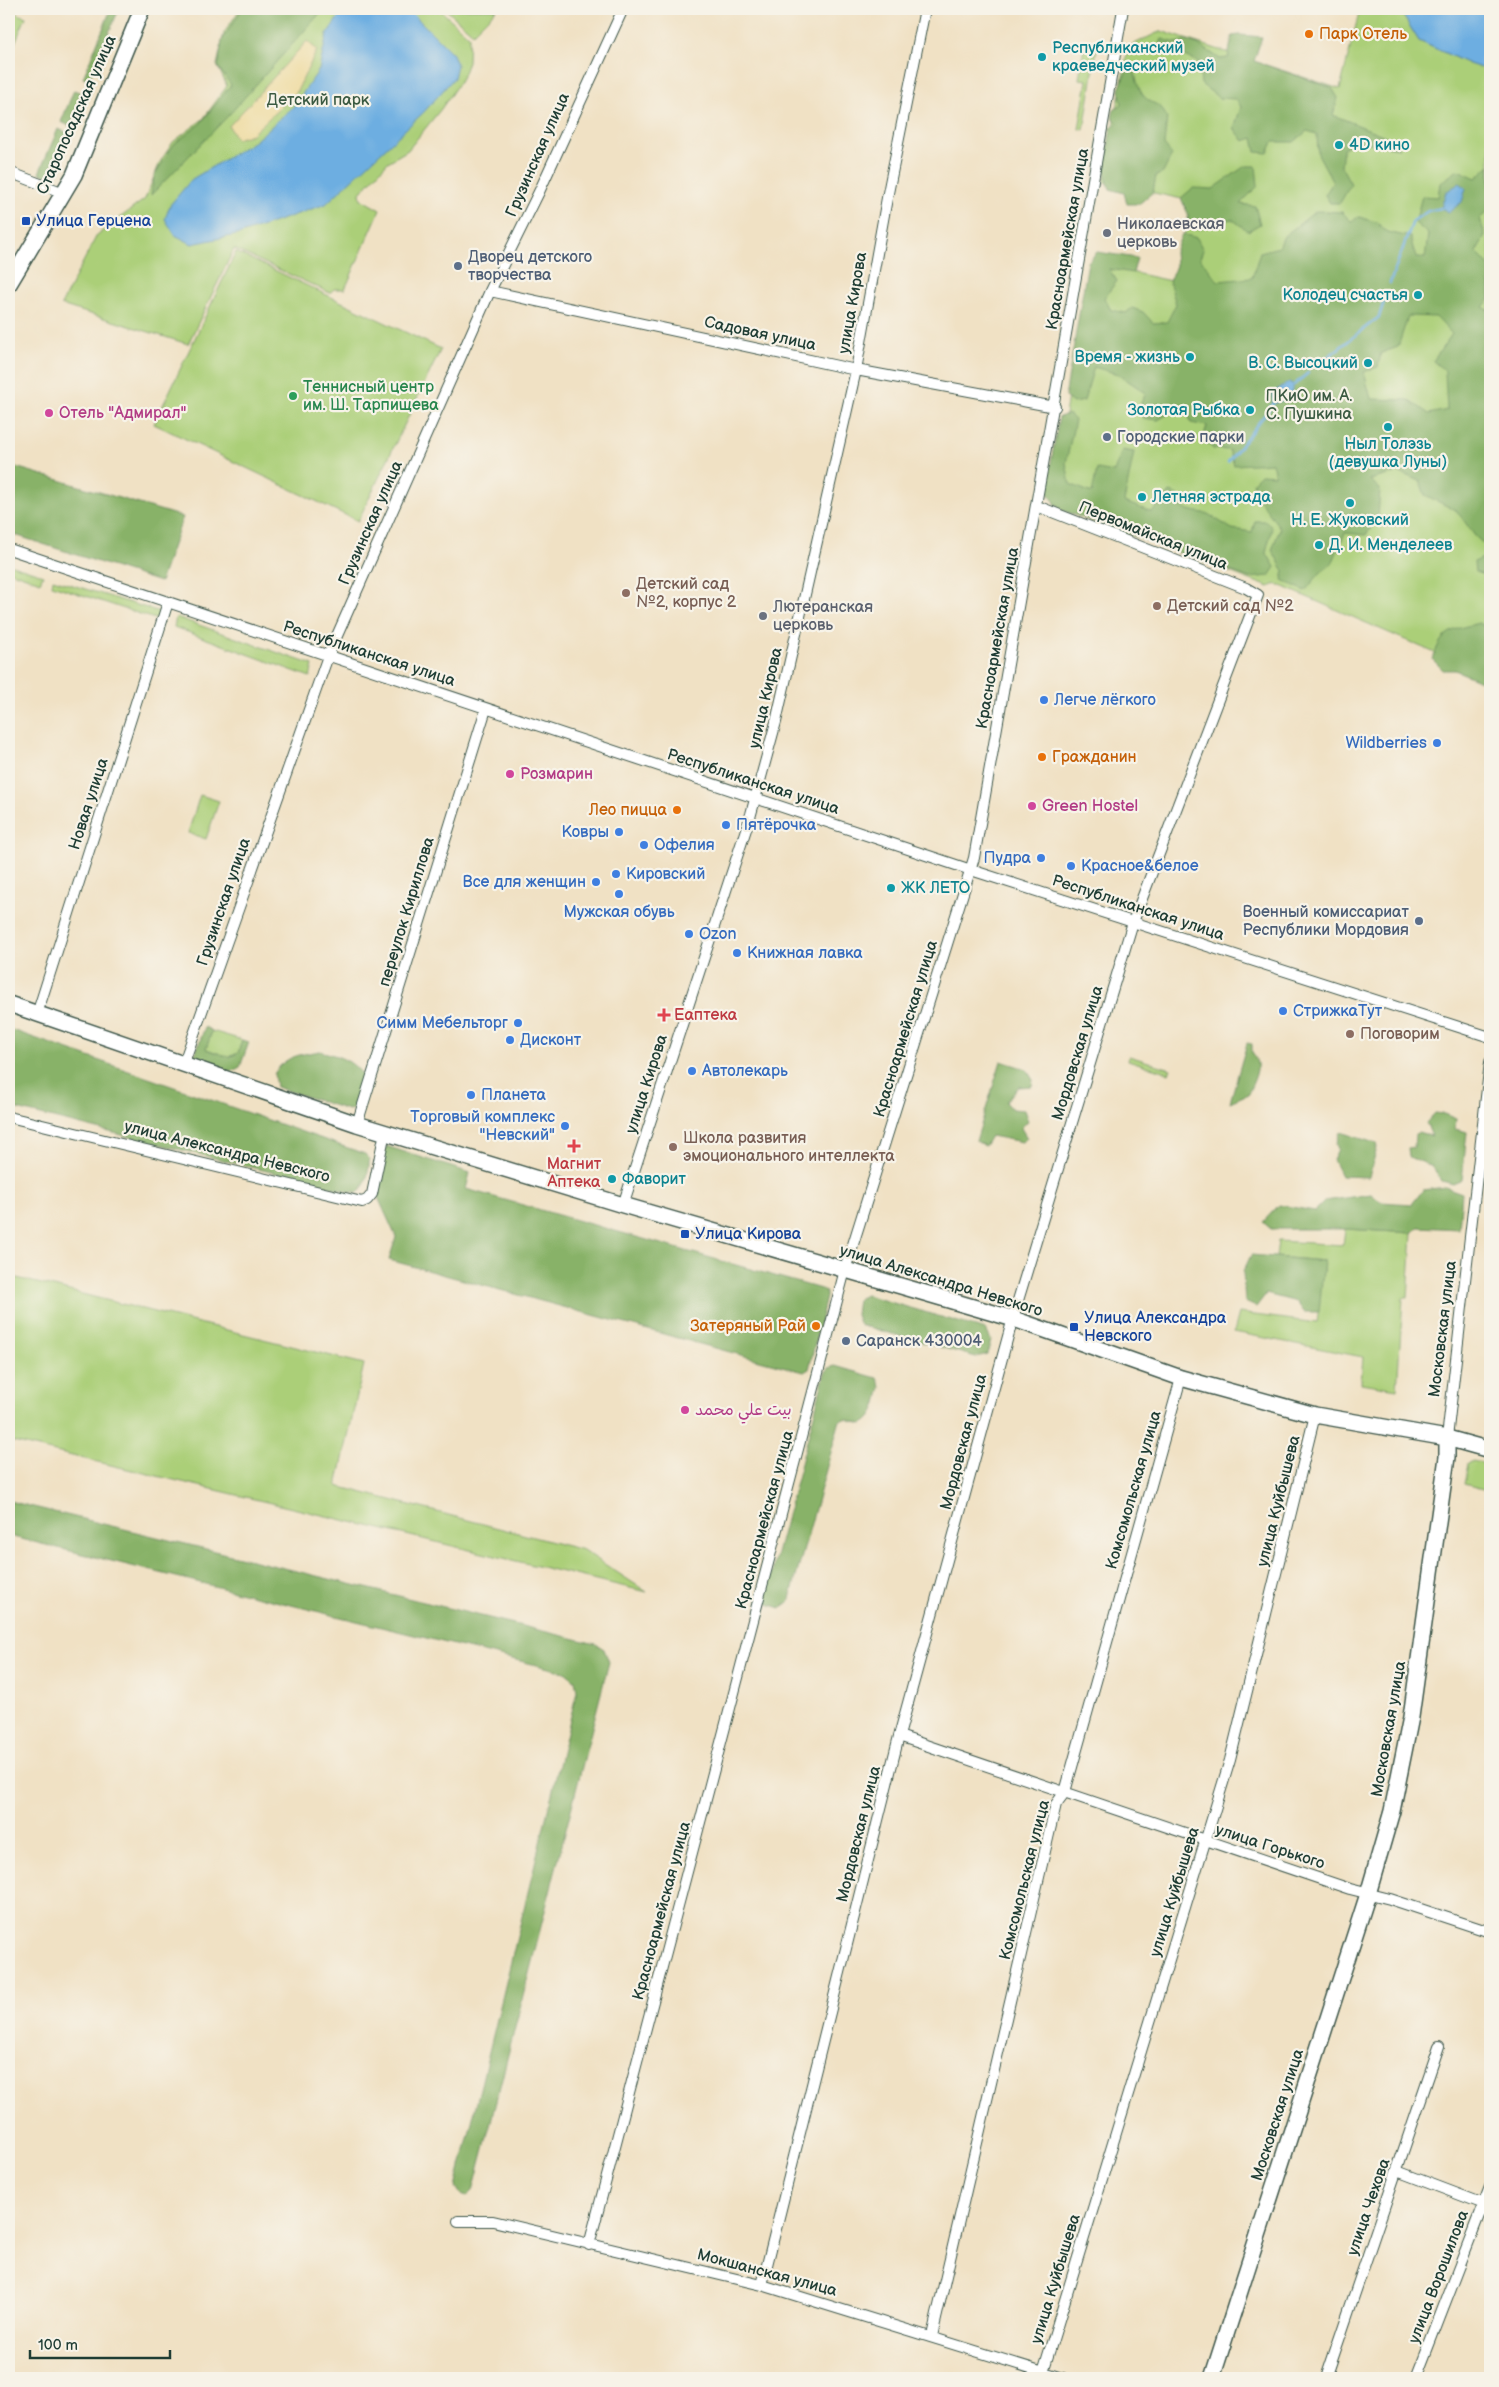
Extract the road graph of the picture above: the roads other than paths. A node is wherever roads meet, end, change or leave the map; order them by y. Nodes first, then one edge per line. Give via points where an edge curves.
1 (142, 9) edge
2 (623, 9) edge
3 (926, 9) edge
4 (1123, 9) edge
5 (9, 172) edge
6 (64, 194) junction
7 (9, 284) edge
8 (490, 291) junction
9 (856, 370) junction
10 (1054, 407) junction
11 (1037, 506) junction
12 (9, 549) edge
13 (1258, 595) joint
14 (168, 602) junction
15 (328, 656) junction
16 (486, 708) junction
17 (756, 798) junction
18 (971, 870) junction
19 (1133, 922) junction
20 (9, 1004) edge
21 (37, 1014) junction
22 (1490, 1037) edge
23 (1490, 1062) edge
24 (183, 1065) junction
25 (9, 1117) edge
26 (357, 1124) junction
27 (385, 1132) junction
28 (623, 1205) junction
29 (846, 1270) junction
30 (1014, 1320) junction
31 (1181, 1378) junction
32 (1315, 1415) junction
33 (1447, 1438) junction
34 (1490, 1450) edge
35 (899, 1736) junction
36 (1065, 1792) junction
37 (1206, 1841) junction
38 (1368, 1894) junction
39 (1490, 1932) edge
40 (1439, 2046) dead end
41 (1397, 2171) junction
42 (1490, 2187) edge
43 (1484, 2204) junction
44 (458, 2221) dead end
45 (589, 2245) junction
46 (762, 2285) junction
47 (932, 2336) junction
48 (1043, 2372) junction
49 (1063, 2378) edge
50 (1212, 2378) edge
51 (1326, 2378) edge
52 (1416, 2378) edge

1 - 6 main road, Старопосадская улица
2 - 8 street, Грузинская улица
3 - 9 street, улица Кирова
4 - 10 street, Красноармейская улица
5 - 6 street
6 - 7 main road, Старопосадская улица
8 - 9 street, Садовая улица
8 - 15 street, Грузинская улица
9 - 10 street, Садовая улица
9 - 17 street, улица Кирова
10 - 11 street, Красноармейская улица
11 - 13 street, Первомайская улица
11 - 18 street, Красноармейская улица
12 - 14 street, Республиканская улица
13 - 19 street, Мордовская улица
14 - 15 street, Республиканская улица
14 - 21 street, Новая улица
15 - 16 street, Республиканская улица
15 - 24 street, Грузинская улица
16 - 17 street, Республиканская улица
16 - 26 street, переулок Кириллова
17 - 18 street, Республиканская улица
17 - 28 street, улица Кирова
18 - 19 street, Республиканская улица
18 - 29 street, Красноармейская улица
19 - 22 street, Республиканская улица
19 - 30 street, Мордовская улица
20 - 21 main road, улица Александра Невского
21 - 24 main road, улица Александра Невского
23 - 33 street, Московская улица
24 - 26 main road, улица Александра Невского
25 - 27 street, улица Александра Невского via 362,1202 372,1194
26 - 27 main road, улица Александра Невского
27 - 28 main road, улица Александра Невского
28 - 29 main road, улица Александра Невского
29 - 30 main road, улица Александра Невского
29 - 45 street, Красноармейская улица
30 - 31 main road, улица Александра Невского
30 - 35 street, Мордовская улица
31 - 32 main road, улица Александра Невского
31 - 36 street, Комсомольская улица
32 - 33 main road, улица Александра Невского
32 - 37 street, улица Куйбышева via 1230,1760
33 - 34 main road, улица Александра Невского
33 - 38 main road, Московская улица via 1446,1467 1410,1725 1399,1783
35 - 36 street, улица Горького
35 - 46 street, Мордовская улица
36 - 37 street, улица Горького
36 - 47 street, Комсомольская улица via 1056,1804
37 - 38 street, улица Горького
37 - 48 street, улица Куйбышева
38 - 39 street, улица Горького
38 - 50 main road, Московская улица
40 - 41 street, улица Чехова
41 - 43 street
41 - 51 street, улица Чехова
42 - 43 street, улица Ворошилова
43 - 52 street, улица Ворошилова
44 - 45 street, Мокшанская улица via 493,2221
45 - 46 street, Мокшанская улица
46 - 47 street, Мокшанская улица
47 - 48 street, Мокшанская улица
48 - 49 street, Мокшанская улица

